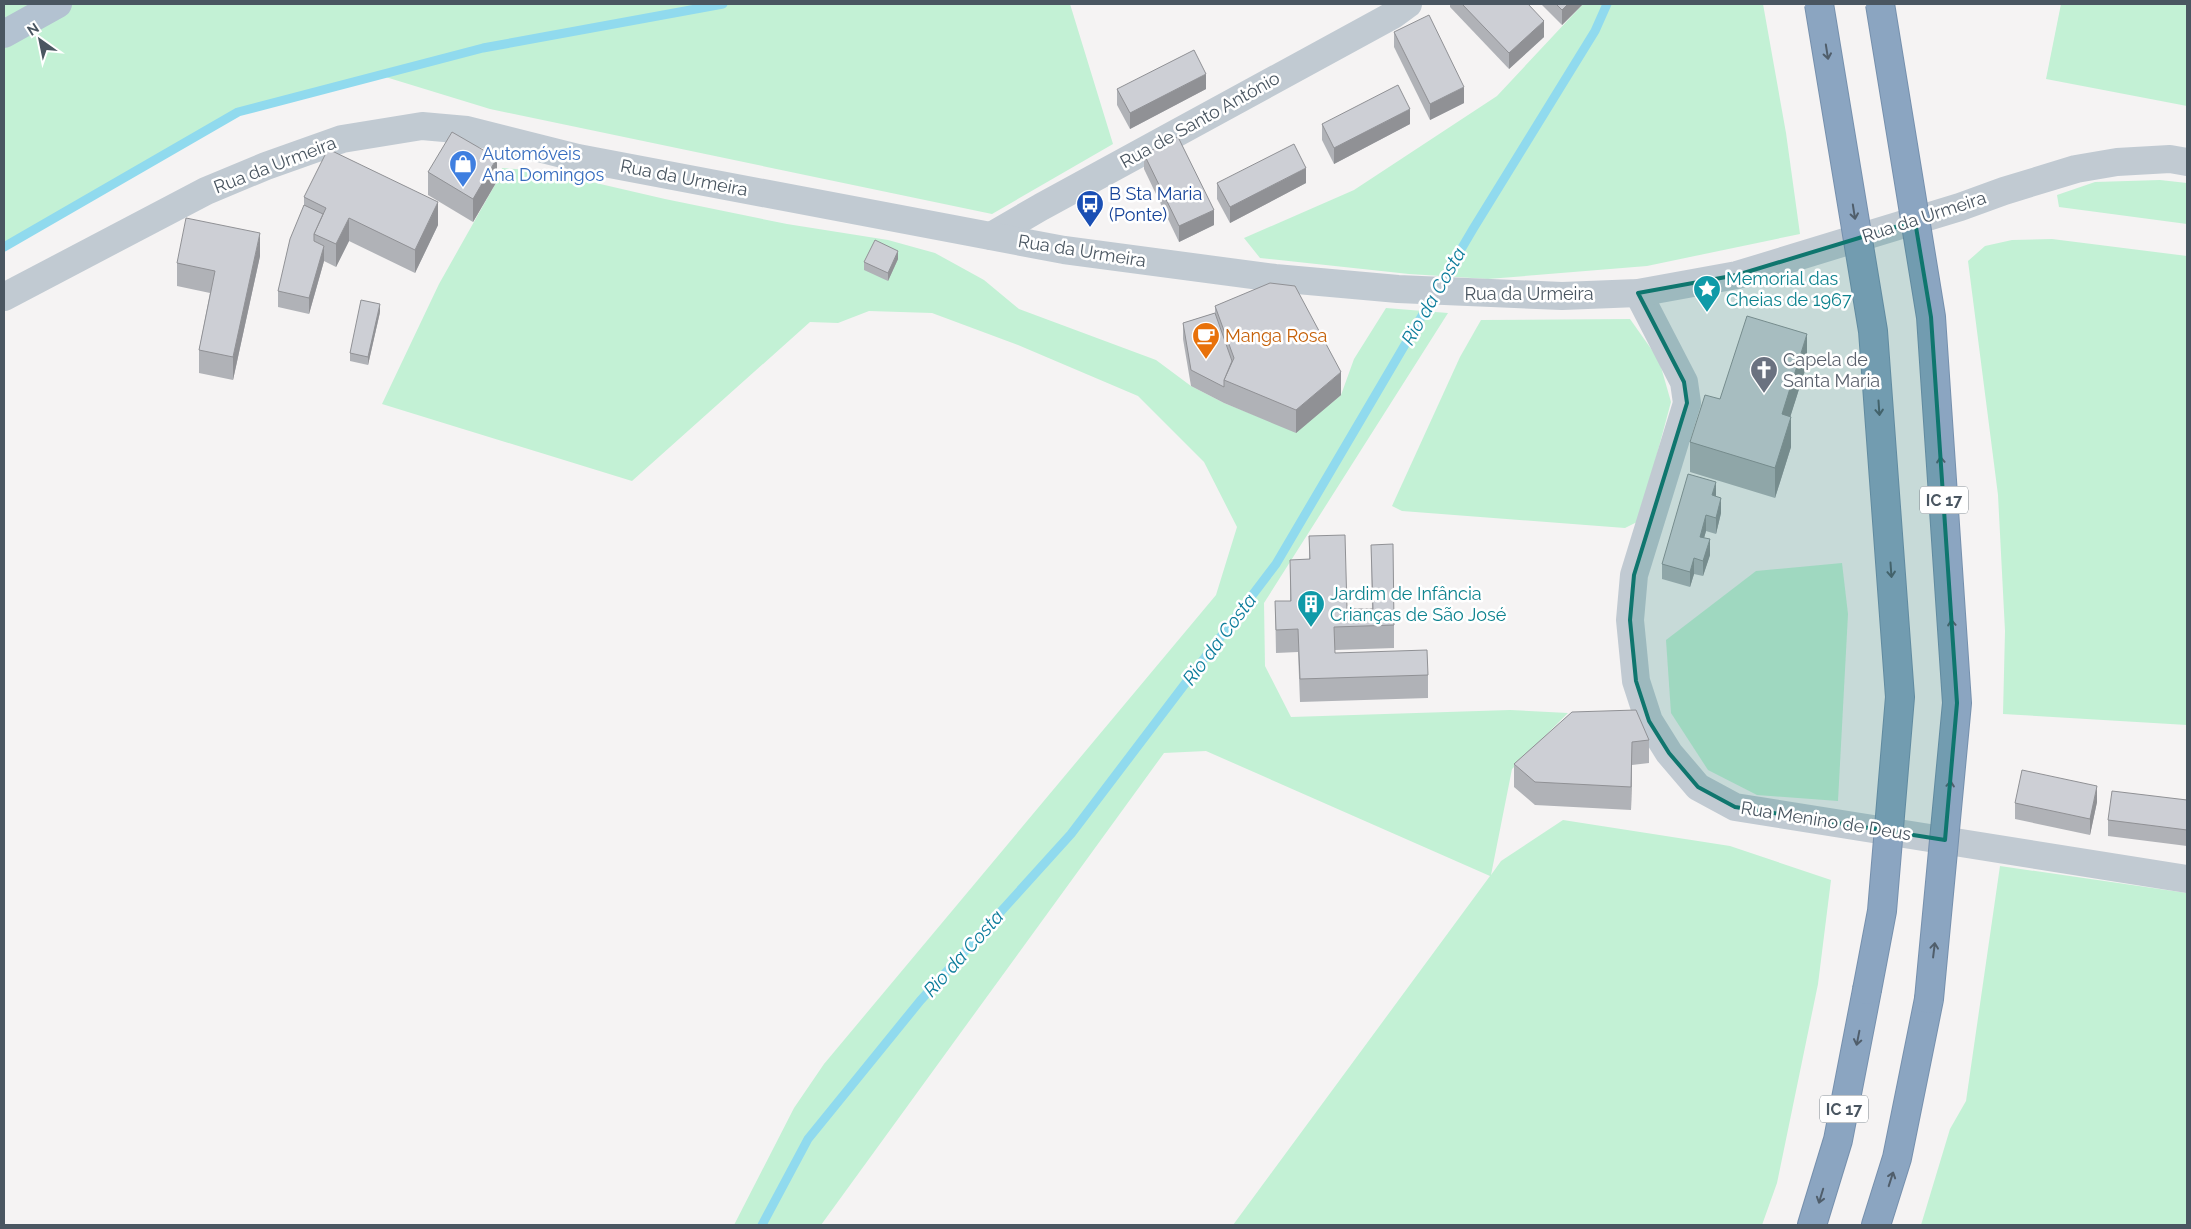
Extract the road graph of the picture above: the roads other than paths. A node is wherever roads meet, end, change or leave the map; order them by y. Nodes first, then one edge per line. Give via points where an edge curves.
1 (58, 4) edge
2 (1408, 4) edge
3 (1819, 4) edge
4 (1880, 4) edge
5 (4, 34) edge
6 (2187, 162) edge
7 (991, 236) junction
8 (1638, 293) junction
9 (4, 297) edge
10 (2187, 879) edge
11 (1812, 1225) edge
12 (1876, 1225) edge

1 - 5 main road
2 - 7 street, Rua de Santo António via 1393,16
3 -> 11 highway, IC 17, bridge via 1874,331 1900,697 1882,911 1838,1140
12 -> 4 highway, IC 17, bridge via 1897,1158 1929,999 1958,703 1931,316
6 - 8 street, Rua da Urmeira via 2170,159 2117,162 2076,169 1737,276
7 - 8 street, Rua da Urmeira via 1083,253 1398,290 1562,296
7 - 9 street, Rua da Urmeira via 578,158 467,130 422,126 342,139 266,166 206,192
8 - 10 street, Rua Menino de Deus via 1684,382 1687,403 1634,576 1630,620 1636,681 1649,721 1669,753 1698,787 1735,807

